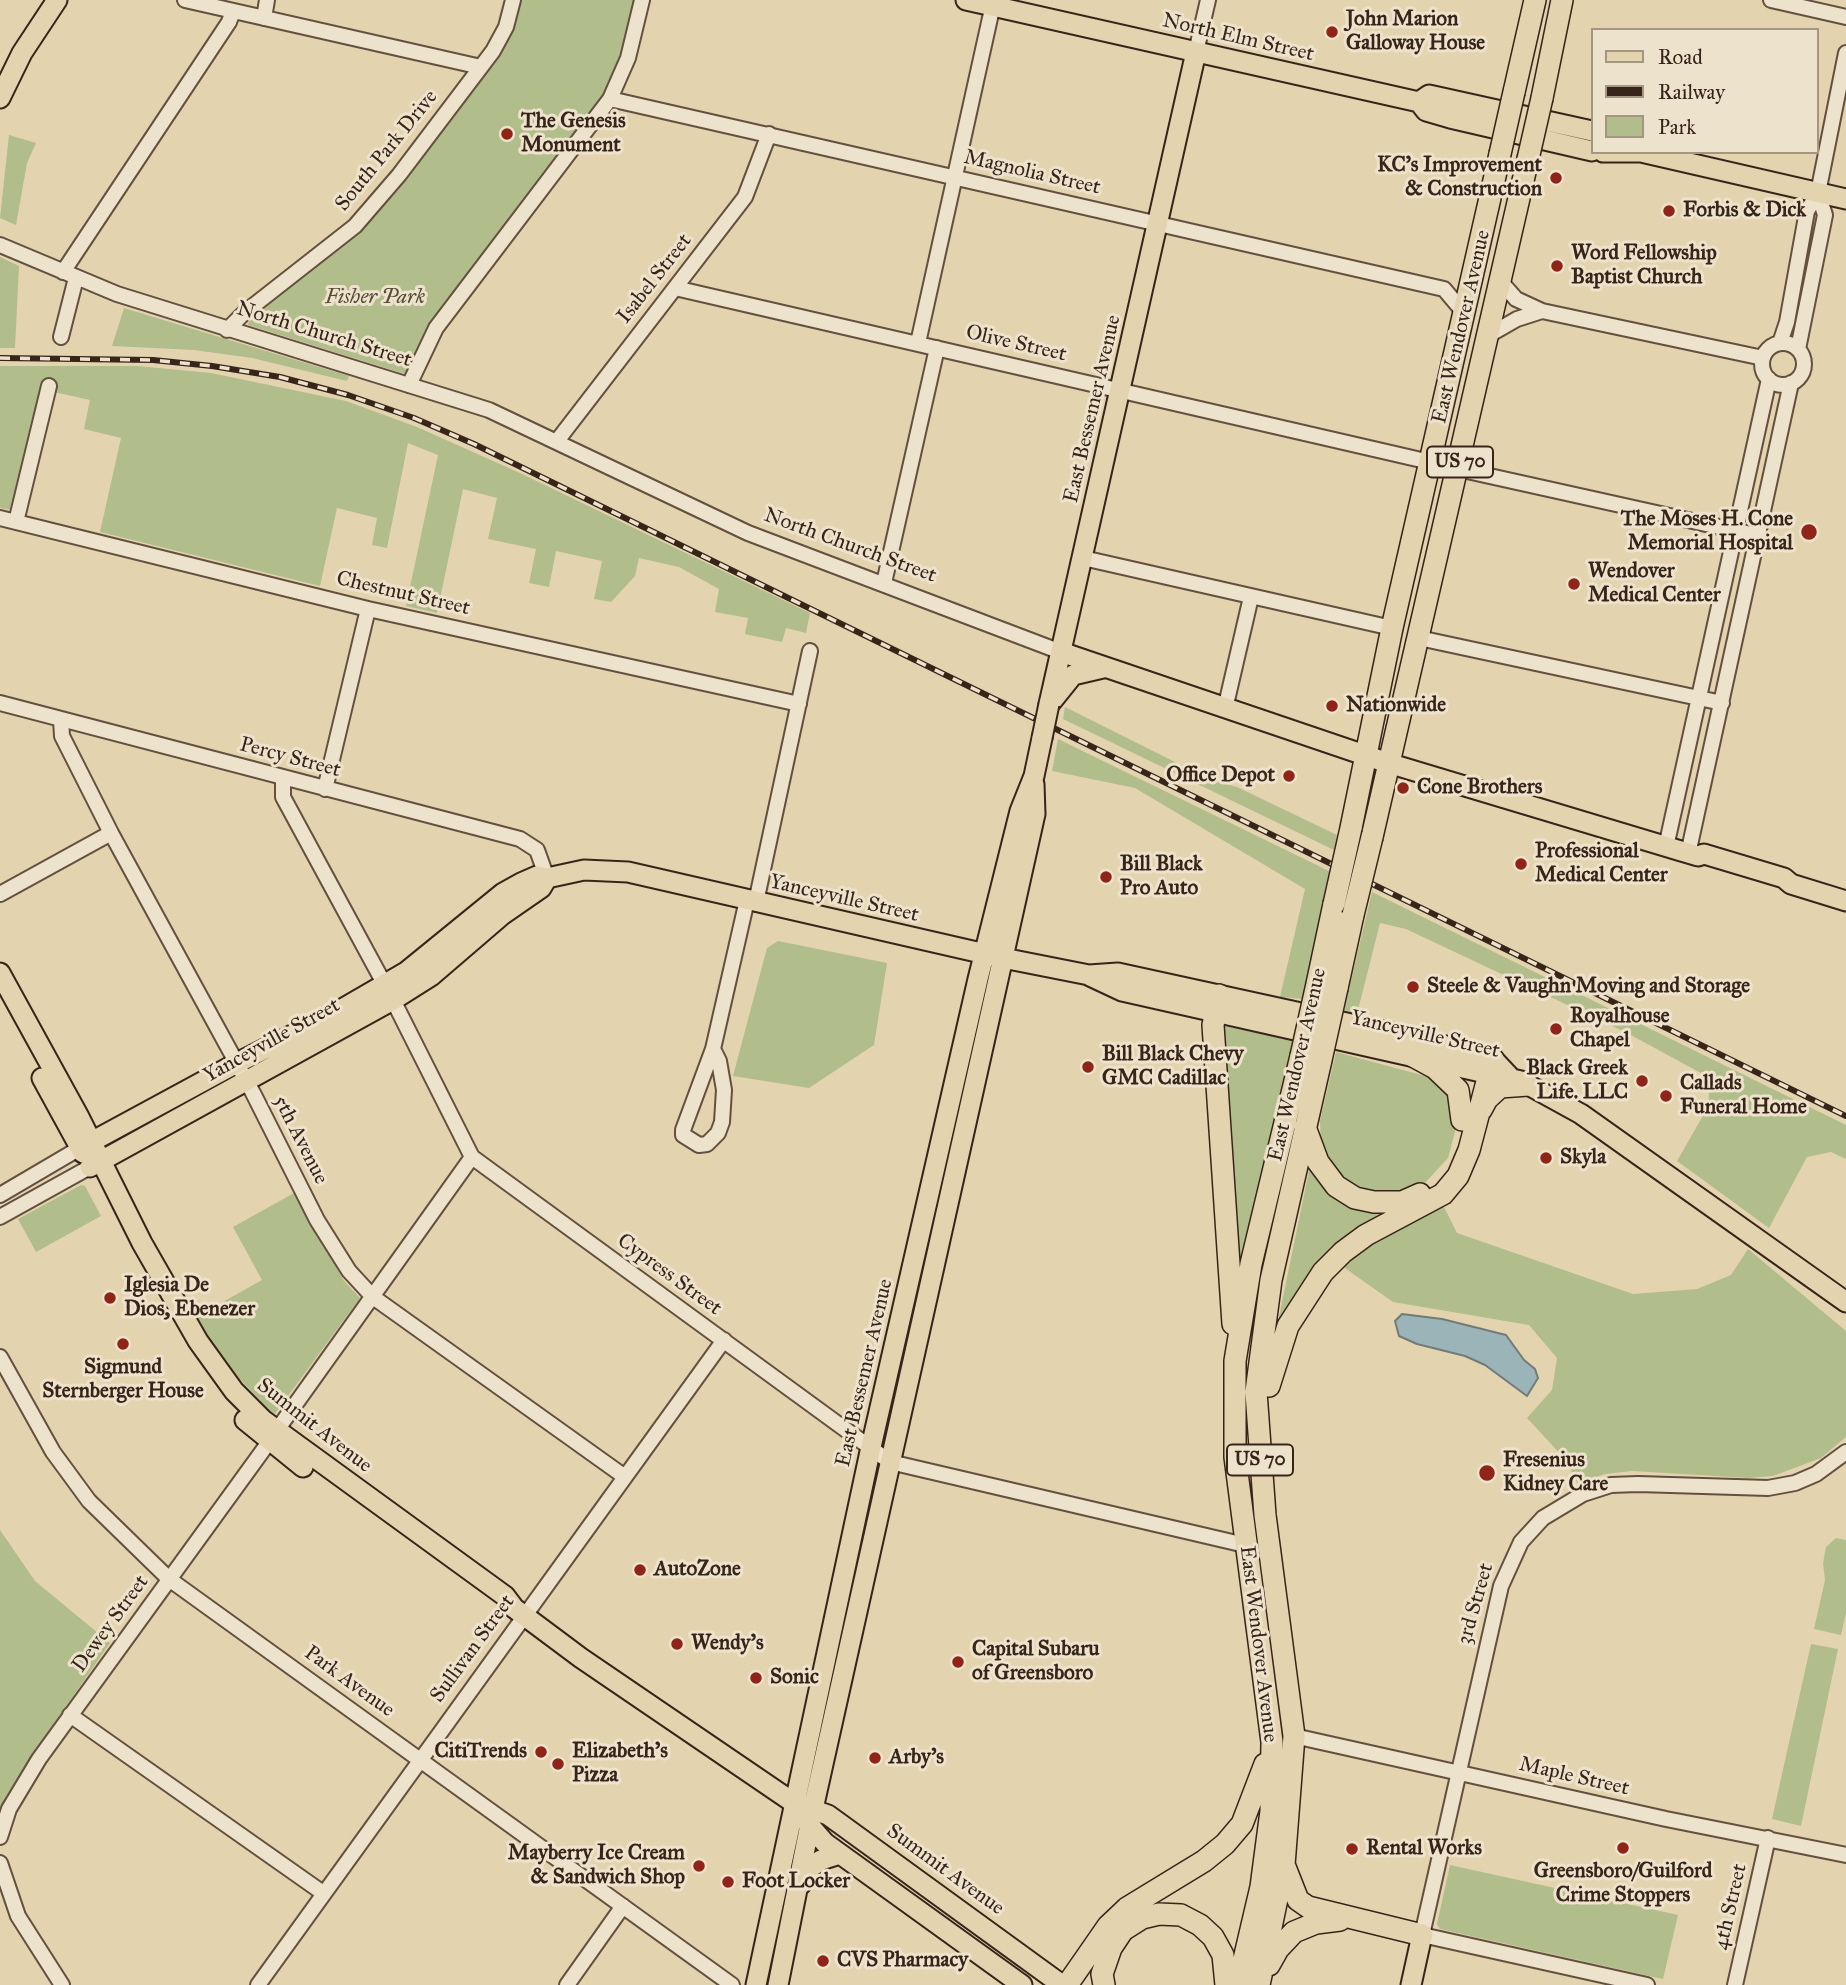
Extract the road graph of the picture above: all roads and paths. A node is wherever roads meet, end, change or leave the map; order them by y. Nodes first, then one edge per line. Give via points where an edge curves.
1 (57, 0) edge
2 (185, 0) edge
3 (267, 0) edge
4 (513, 0) edge
5 (642, 0) edge
6 (966, 0) edge
7 (1208, 0) edge
8 (1535, 0) edge
9 (1562, 0) edge
10 (1771, 0) edge
11 (994, 3) edge
12 (233, 11) junction
13 (1846, 17) edge
14 (264, 18) junction
15 (1196, 52) junction
16 (1846, 53) edge
17 (481, 66) junction
18 (0, 99) edge
19 (610, 99) junction
20 (1419, 102) junction
21 (1590, 131) edge
22 (769, 134) junction
23 (1590, 151) edge
24 (1650, 154) edge
25 (956, 177) junction
26 (1818, 192) junction
27 (1846, 199) edge
28 (1158, 224) junction
29 (0, 245) edge
30 (70, 275) junction
31 (1474, 278) junction
32 (1501, 282) junction
33 (675, 288) junction
34 (1444, 289) junction
35 (1542, 312) junction
36 (1466, 315) junction
37 (227, 330) junction
38 (1489, 335) junction
39 (61, 337) dead end
40 (918, 343) junction
41 (1780, 343) junction
42 (937, 348) junction
43 (1798, 349) junction
44 (1763, 358) junction
45 (1769, 379) junction
46 (1791, 383) junction
47 (409, 385) junction
48 (49, 386) dead end
49 (1121, 390) junction
50 (557, 441) junction
51 (1430, 462) junction
52 (1458, 469) junction
53 (0, 518) edge
54 (16, 522) junction
55 (1736, 530) junction
56 (1760, 536) junction
57 (1083, 558) junction
58 (884, 583) junction
59 (1251, 597) junction
60 (368, 609) junction
61 (1392, 628) junction
62 (1419, 638) junction
63 (810, 651) dead end
64 (1061, 652) junction
65 (1105, 668) junction
66 (1699, 697) junction
67 (1722, 703) junction
68 (0, 704) edge
69 (799, 704) junction
70 (1049, 704) junction
71 (1225, 709) junction
72 (61, 720) junction
73 (1365, 755) junction
74 (1388, 763) junction
75 (284, 779) junction
76 (325, 789) junction
77 (111, 833) junction
78 (1666, 847) junction
79 (1693, 855) junction
80 (547, 878) junction
81 (0, 894) edge
82 (751, 901) junction
83 (1846, 901) edge
84 (995, 956) junction
85 (0, 973) edge
86 (1327, 986) junction
87 (389, 993) junction
88 (0, 1000) edge
89 (1217, 1003) junction
90 (713, 1049) junction
91 (1411, 1055) junction
92 (1311, 1058) junction
93 (237, 1063) junction
94 (1495, 1070) junction
95 (246, 1080) junction
96 (1470, 1117) junction
97 (1305, 1125) junction
98 (85, 1145) junction
99 (472, 1157) junction
100 (96, 1164) junction
101 (0, 1195) edge
102 (0, 1217) edge
103 (373, 1297) junction
104 (1846, 1302) edge
105 (724, 1340) junction
106 (0, 1357) edge
107 (1235, 1361) junction
108 (273, 1436) junction
109 (1258, 1439) junction
110 (871, 1447) junction
111 (1846, 1452) edge
112 (890, 1462) junction
113 (625, 1477) junction
114 (853, 1527) junction
115 (1245, 1545) junction
116 (870, 1555) junction
117 (169, 1579) junction
118 (518, 1612) junction
119 (1267, 1696) junction
120 (70, 1715) junction
121 (1294, 1736) junction
122 (1272, 1741) junction
123 (419, 1759) junction
124 (1458, 1773) junction
125 (805, 1813) junction
126 (0, 1837) edge
127 (1769, 1838) junction
128 (840, 1854) junction
129 (1846, 1855) edge
130 (0, 1863) edge
131 (1284, 1865) junction
132 (323, 1893) junction
133 (796, 1894) junction
134 (623, 1906) junction
135 (1349, 1919) junction
136 (1422, 1935) junction
137 (62, 1985) edge
138 (258, 1985) edge
139 (567, 1985) edge
140 (732, 1985) edge
141 (756, 1985) edge
142 (778, 1985) edge
143 (1022, 1985) edge
144 (1065, 1985) edge
145 (1104, 1985) edge
146 (1226, 1985) edge
147 (1238, 1985) edge
148 (1259, 1985) edge
149 (1411, 1985) edge
150 (1647, 1985) edge
151 (1735, 1985) edge

1 - 18 main road via 22,53
2 - 12 street
3 - 14 street
4 - 17 street, South Park Drive via 506,27
5 - 19 street via 628,58
6 - 11 main road, North Elm Street
7 - 15 street
8 - 31 highway, East Wendover Avenue / US 70, bridge
9 - 32 highway, East Wendover Avenue / US 70, bridge
10 - 13 street
11 - 15 main road, North Elm Street
11 - 25 street
12 - 14 street
12 - 30 street
14 - 17 street
15 - 20 main road, North Elm Street
15 - 28 main road, East Bessemer Avenue
16 - 26 street
17 - 37 street, South Park Drive via 355,226
19 - 22 street, Magnolia Street
19 - 47 street via 436,328
20 - 21 main road, North Elm Street via 1429,95
20 - 23 main road, North Elm Street via 1426,111 1450,118
22 - 25 street, Magnolia Street
22 - 33 street, Isabel Street via 745,197
24 - 26 main road
25 - 28 street, Magnolia Street
25 - 40 street
26 - 27 main road
26 - 41 street via 1807,211
26 - 43 street via 1825,215
28 - 34 street, Magnolia Street
28 - 49 main road, East Bessemer Avenue
29 - 30 street, North Church Street
30 - 37 street, North Church Street
30 - 39 street
31 - 34 street
31 - 36 highway, East Wendover Avenue / US 70
32 - 35 street via 1516,299
32 - 38 highway, East Wendover Avenue / US 70
33 - 40 street, Olive Street
33 - 50 street, Isabel Street
34 - 36 street
35 - 38 street via 1517,319
35 - 44 street
36 - 51 highway, East Wendover Avenue / US 70
37 - 47 street, North Church Street
38 - 52 highway, East Wendover Avenue / US 70
40 - 42 street, Olive Street
41 - 43 street
41 - 44 street
42 - 49 street, Olive Street
42 - 58 street
43 - 46 street via 1804,366
44 - 45 street
45 - 46 street
45 - 55 street
46 - 56 street
47 - 50 street, North Church Street via 459,399
48 - 54 street
49 - 51 street, Olive Street
49 - 57 main road, East Bessemer Avenue
50 - 58 street, North Church Street via 748,533
51 - 61 highway, East Wendover Avenue / US 70
52 - 55 street
52 - 62 highway, East Wendover Avenue / US 70
53 - 54 street, Chestnut Street
54 - 60 street, Chestnut Street
55 - 56 street
55 - 66 street
56 - 67 street
57 - 59 street
57 - 64 main road, East Bessemer Avenue
58 - 64 street, North Church Street
59 - 61 street
59 - 71 street
60 - 69 street, Chestnut Street
60 - 76 street
61 - 73 highway, East Wendover Avenue / US 70
62 - 66 street
62 - 74 highway, East Wendover Avenue / US 70
63 - 69 street
64 - 65 main road, North Church Street
64 - 70 main road, East Bessemer Avenue
65 - 70 main road via 1073,676
65 - 71 main road, North Church Street
66 - 67 street
66 - 78 street
67 - 79 street
68 - 72 street, Percy Street
69 - 82 street
70 - 84 main road, East Bessemer Avenue, bridge via 1034,776 1020,811
71 - 73 main road, North Church Street
72 - 75 street, Percy Street
72 - 77 street, 5th Avenue via 62,736
73 - 74 main road, North Church Street
73 - 86 highway, East Wendover Avenue / US 70, bridge via 1334,904
74 - 78 main road, North Church Street
74 - 86 highway, East Wendover Avenue / US 70, bridge via 1353,915
75 - 76 street, Percy Street
75 - 87 street, Cypress Street via 284,797
76 - 80 street, Percy Street via 527,842 541,855
77 - 81 street
77 - 93 street, 5th Avenue
78 - 79 main road, North Church Street
79 - 83 main road, North Church Street via 1704,854 1784,878
80 - 82 main road, Yanceyville Street via 612,870
80 - 87 main road, Yanceyville Street via 541,888 431,976
82 - 84 main road, Yanceyville Street
82 - 90 street
84 - 89 main road, Yanceyville Street via 1089,975 1118,973
84 - 110 main road, East Bessemer Avenue
84 - 112 main road, East Bessemer Avenue
85 - 98 main road, Summit Avenue
86 - 92 highway, East Wendover Avenue / US 70, bridge
87 - 93 main road, Yanceyville Street via 330,1016
87 - 95 main road, Yanceyville Street
87 - 99 street, Cypress Street
88 - 98 main road, Summit Avenue
89 - 91 main road, Yanceyville Street
89 - 94 main road, Yanceyville Street
89 - 107 highway via 1213,1025
90 - 90 street via 683,1130 699,1145 707,1144 722,1122 724,1090
91 - 94 main road, Yanceyville Street
91 - 96 highway via 1453,1084
92 - 97 highway, East Wendover Avenue / US 70
92 - 107 highway, East Wendover Avenue / US 70 via 1251,1264
93 - 95 street, 5th Avenue
93 - 98 main road, Yanceyville Street
94 - 96 highway
94 - 96 highway via 1500,1087
94 - 104 main road, Yanceyville Street via 1581,1114
95 - 100 main road, Yanceyville Street
95 - 103 street, 5th Avenue via 317,1220 345,1265
96 - 97 highway via 1439,1179 1402,1202 1355,1198 1336,1186 1318,1162
96 - 109 highway via 1469,1150 1458,1176 1443,1194 1394,1218 1343,1252 1302,1301 1273,1364
97 - 109 highway, East Wendover Avenue / US 70 via 1271,1280 1256,1392
98 - 100 main road, Summit Avenue
98 - 101 street, Yanceyville Street
99 - 103 street, Dewey Street
99 - 105 street, Cypress Street
100 - 102 street, Yanceyville Street
100 - 108 main road, Summit Avenue via 216,1368
103 - 108 street, Dewey Street
103 - 113 street, 5th Avenue
105 - 110 street, Cypress Street
105 - 113 street, Sullivan Street
106 - 117 street, Park Avenue via 53,1452 89,1502
107 - 115 highway, East Wendover Avenue / US 70 via 1235,1457
108 - 117 street, Dewey Street
108 - 118 main road, Summit Avenue via 479,1591
109 - 121 highway, East Wendover Avenue / US 70
110 - 112 street, Cypress Street
110 - 114 main road, East Bessemer Avenue
111 - 124 street, 3rd Street via 1795,1483 1732,1489 1611,1485 1583,1494 1544,1518 1521,1542 1501,1586
112 - 115 street, Cypress Street
112 - 116 main road, East Bessemer Avenue
113 - 118 street, Sullivan Street
114 - 116 street
114 - 125 main road, East Bessemer Avenue
115 - 119 highway, East Wendover Avenue / US 70
116 - 125 main road, East Bessemer Avenue
117 - 120 street, Dewey Street
117 - 123 street, Park Avenue
118 - 123 street, Sullivan Street
118 - 125 main road, Summit Avenue
119 - 121 highway via 1279,1726
119 - 122 highway, East Wendover Avenue / US 70
120 - 126 street, Dewey Street via 9,1809
120 - 132 street
121 - 124 street, Maple Street
121 - 131 highway, East Wendover Avenue / US 70
122 - 144 highway via 1247,1813 1225,1844 1127,1908 1108,1926
122 - 147 highway, East Wendover Avenue / US 70 via 1271,1811 1261,1887
123 - 132 street, Sullivan Street
123 - 134 street, Park Avenue
124 - 127 street, Maple Street
124 - 136 street, 3rd Street
125 - 128 main road, Summit Avenue
125 - 133 main road, East Bessemer Avenue
125 - 141 main road, East Bessemer Avenue
125 - 144 main road, Summit Avenue via 828,1815
127 - 129 street, Maple Street
127 - 151 street, 4th Street
128 - 133 main road via 810,1868
128 - 143 main road, Summit Avenue
130 - 137 street via 18,1916
131 - 135 highway via 1298,1900
131 - 148 highway, East Wendover Avenue / US 70
132 - 138 street, Sullivan Street
133 - 142 main road, East Bessemer Avenue
134 - 139 street
134 - 140 street, Park Avenue
135 - 136 highway
135 - 148 highway via 1316,1923 1294,1932
136 - 149 main road, 3rd Street
136 - 150 street
145 - 146 highway via 1102,1974 1123,1930 1159,1914 1181,1914 1213,1937 1223,1955

